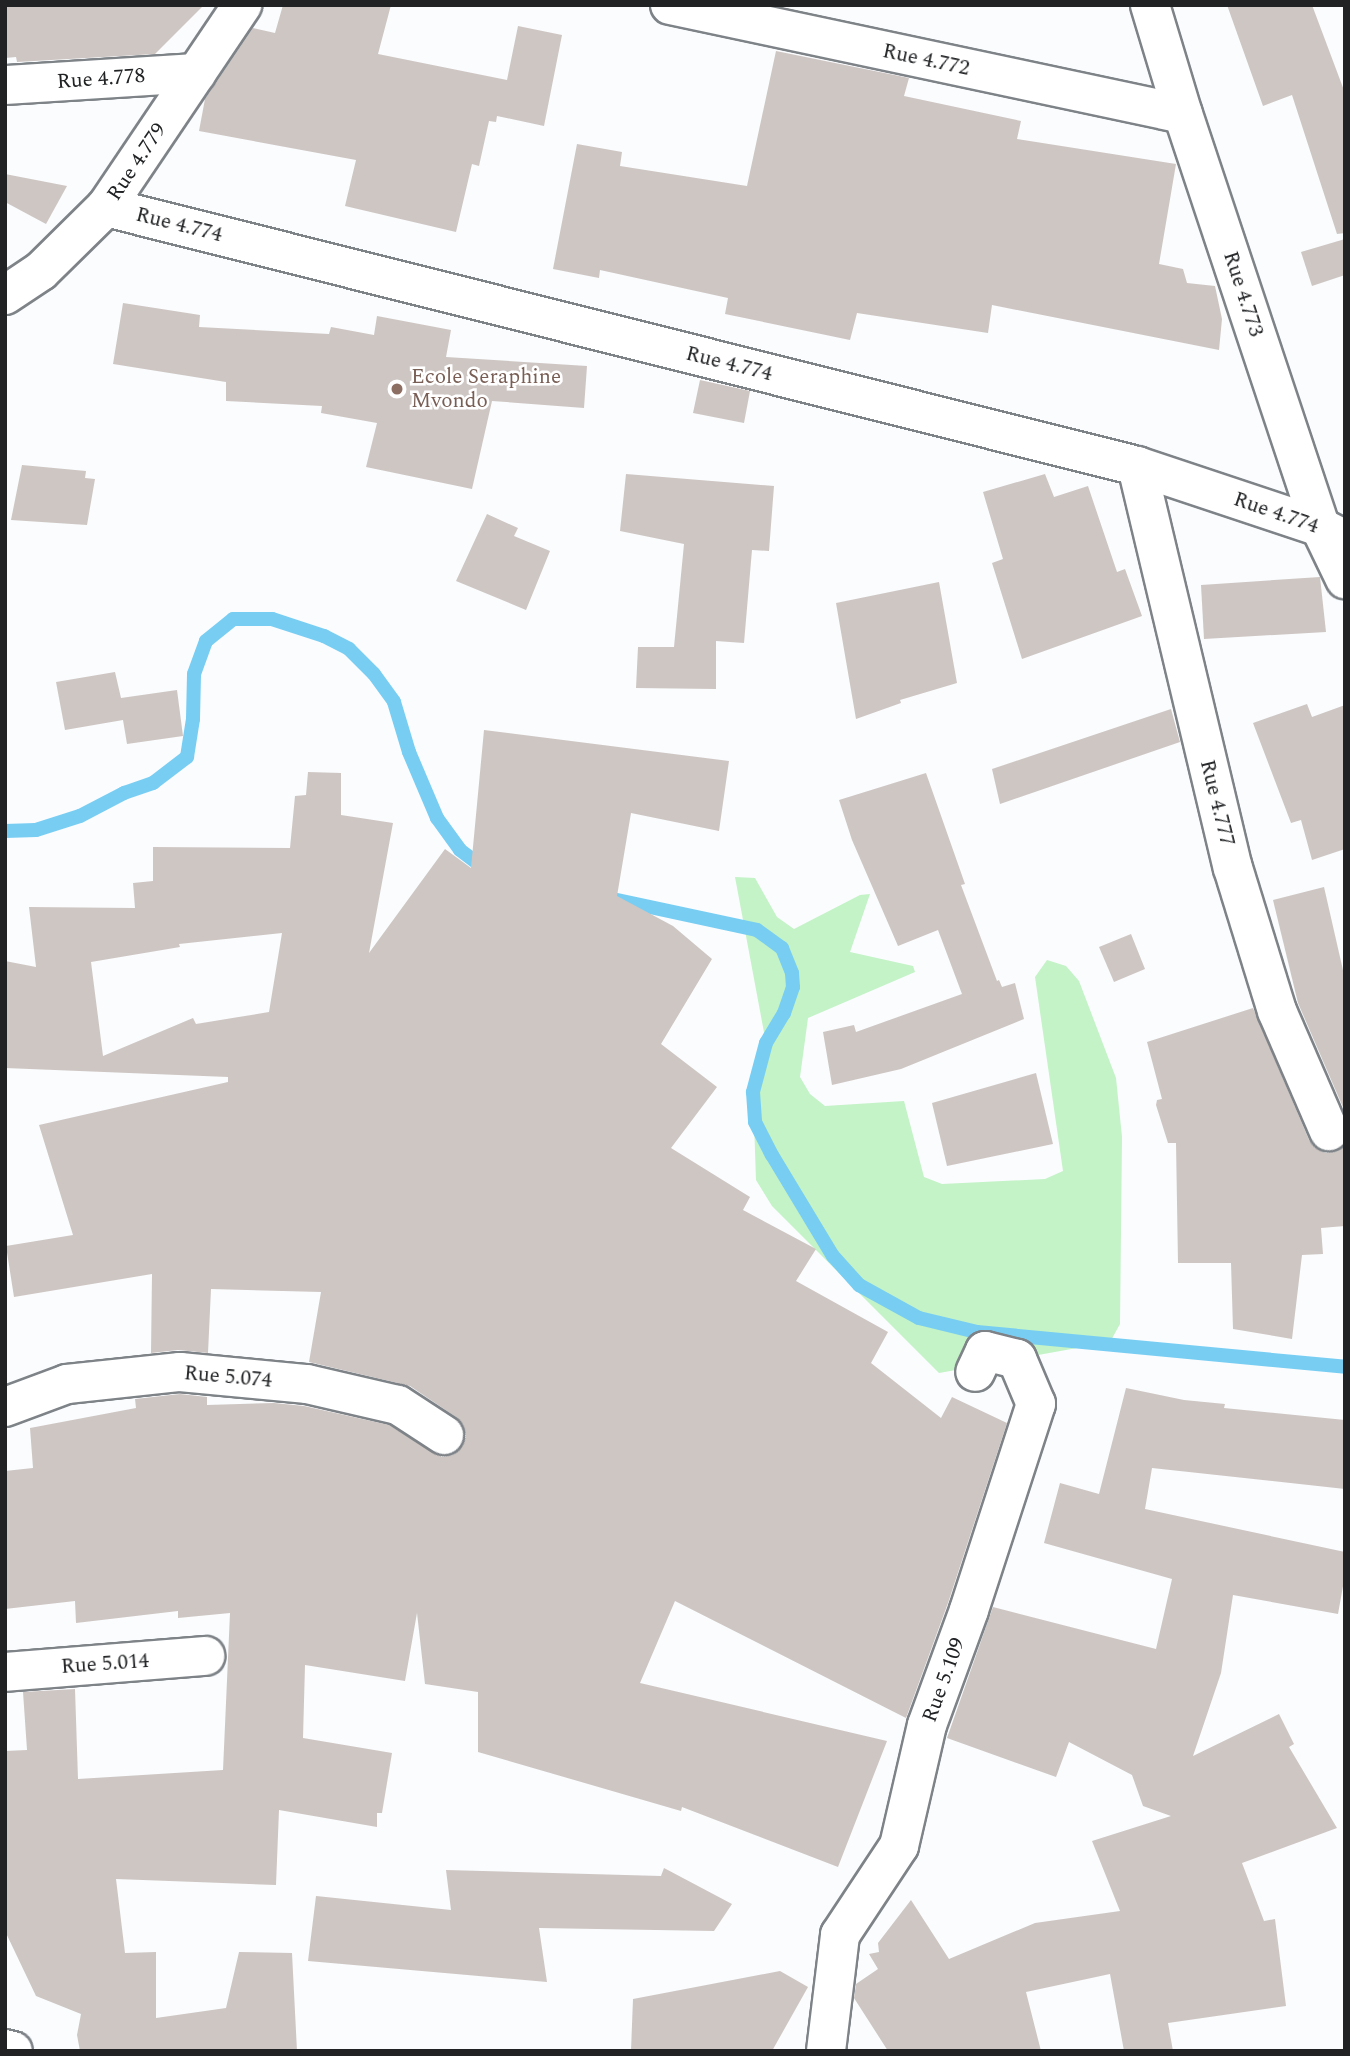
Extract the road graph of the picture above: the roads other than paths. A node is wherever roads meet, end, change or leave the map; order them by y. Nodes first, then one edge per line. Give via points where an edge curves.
1 (242, 5) edge
2 (670, 5) edge
3 (1150, 5) edge
4 (197, 73) junction
5 (5, 85) edge
6 (1183, 114) junction
7 (107, 207) junction
8 (7, 301) edge
9 (1137, 466) junction
10 (1332, 533) edge
11 (1345, 579) edge
12 (1329, 1131) dead end
13 (975, 1372) dead end
14 (5, 1407) edge
15 (444, 1435) dead end
16 (205, 1656) dead end
17 (5, 1672) edge
18 (5, 2049) edge
19 (13, 2051) edge
20 (825, 2051) edge

1 - 4 street, Rue 4.779
2 - 6 street, Rue 4.772
3 - 6 street, Rue 4.773
4 - 5 street, Rue 4.778
4 - 7 street, Rue 4.779
6 - 10 street, Rue 4.773
7 - 8 street, Rue 4.779
7 - 9 street, Rue 4.774
9 - 10 street, Rue 4.774
9 - 12 street, Rue 4.777 via 1233,868 1277,1011
10 - 11 street, Rue 4.773
13 - 20 street, Rue 5.109 via 985,1351 1017,1359 1036,1404 927,1726 899,1846 840,1935
14 - 15 street, Rue 5.074 via 67,1384 180,1372 307,1384 398,1405
16 - 17 street, Rue 5.014
18 - 19 street

